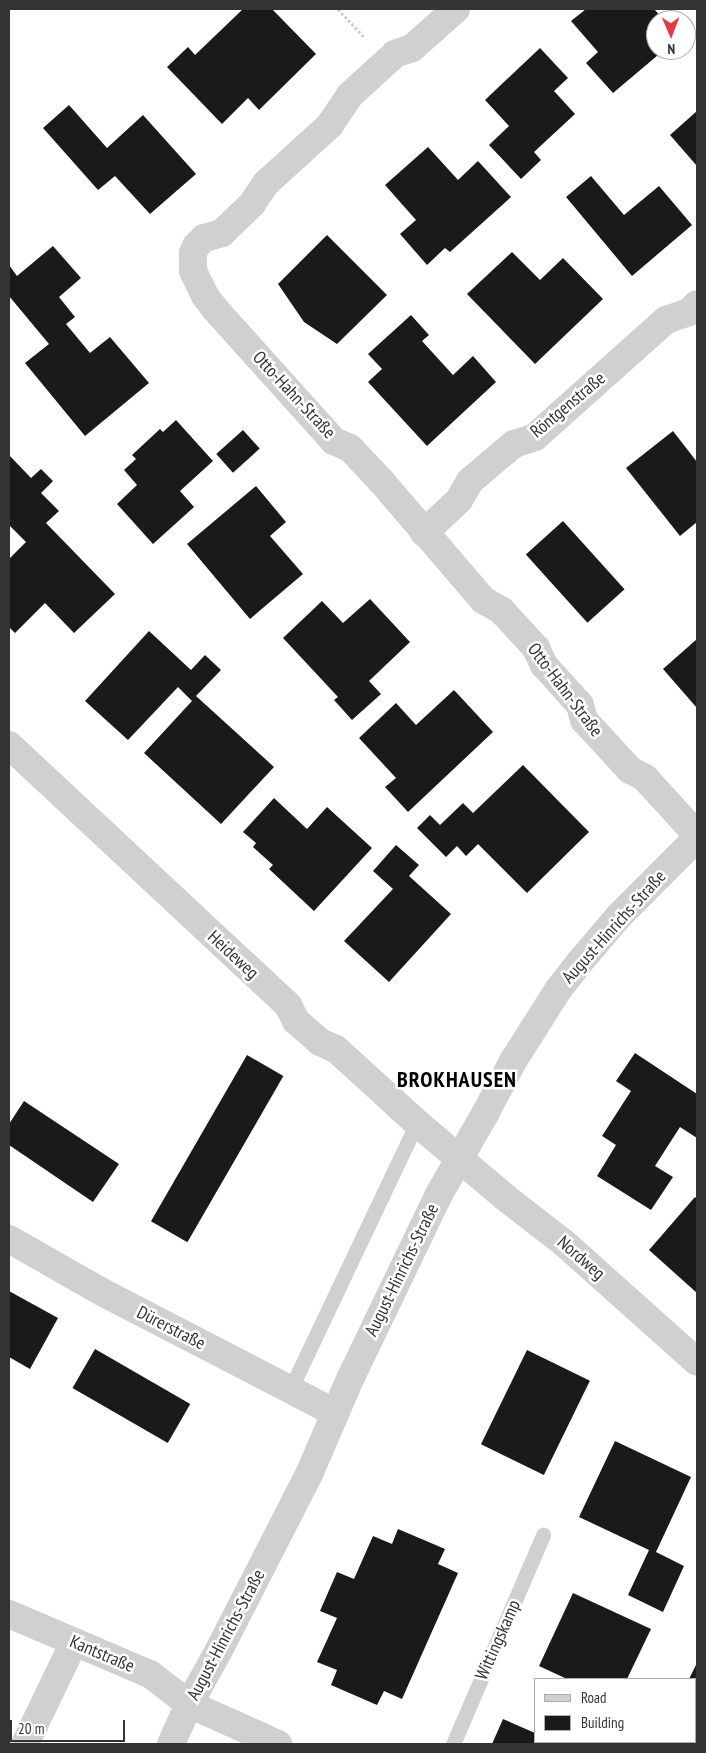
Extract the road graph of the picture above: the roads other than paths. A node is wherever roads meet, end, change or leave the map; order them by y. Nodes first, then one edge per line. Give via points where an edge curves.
1 (456, 9) edge
2 (697, 304) edge
3 (424, 533) junction
4 (9, 746) edge
5 (697, 837) edge
6 (417, 1123) junction
7 (460, 1159) junction
8 (9, 1239) edge
9 (697, 1362) edge
10 (290, 1390) junction
11 (335, 1412) junction
12 (544, 1535) dead end
13 (9, 1614) edge
14 (74, 1642) junction
15 (189, 1704) junction
16 (25, 1744) edge
17 (171, 1744) edge
18 (278, 1744) edge
19 (452, 1744) edge

1 - 3 street, Otto-Hahn-Straße via 412,48 395,54 350,96 330,124 266,183 252,204 222,233 204,238 196,246 192,262 199,282 215,309 334,441 350,448 376,475
2 - 3 street, Röntgenstraße via 689,312 666,320 535,437 514,444 470,482 459,500
3 - 5 street, Otto-Hahn-Straße via 483,600 501,610 536,648 544,665 580,705 584,720 630,770 645,778
4 - 6 street, Heideweg via 288,1006 296,1021 320,1042 336,1049
5 - 7 street, August-Hinrichs-Straße via 619,916 558,990 512,1061
6 - 7 street, Heideweg
6 - 10 lane
7 - 9 street, Nordweg via 564,1243
7 - 11 street, August-Hinrichs-Straße via 438,1196
8 - 10 street, Dürerstraße via 102,1292
10 - 11 street, Dürerstraße
11 - 15 street, August-Hinrichs-Straße via 310,1472
12 - 19 lane, Wittingskamp
13 - 14 street, Kantstraße
14 - 15 street, Kantstraße via 150,1674
14 - 16 street
15 - 17 street, August-Hinrichs-Straße
15 - 18 street

